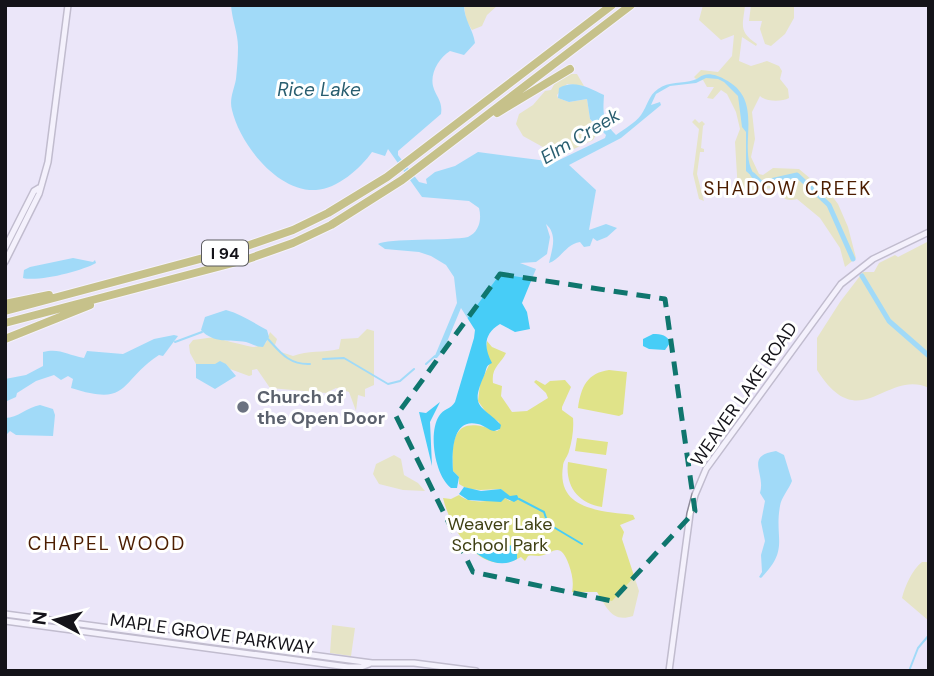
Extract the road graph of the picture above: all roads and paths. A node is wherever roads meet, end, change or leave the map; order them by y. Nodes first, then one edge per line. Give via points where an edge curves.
1 (68, 5) edge
2 (612, 5) edge
3 (632, 5) edge
4 (570, 69) dead end
5 (462, 135) junction
6 (39, 188) junction
7 (929, 232) edge
8 (5, 248) edge
9 (5, 262) edge
10 (100, 286) junction
11 (145, 286) junction
12 (5, 304) edge
13 (5, 312) edge
14 (5, 323) edge
15 (5, 339) edge
16 (5, 614) edge
17 (5, 621) edge
18 (323, 660) junction
19 (321, 671) edge
20 (476, 671) edge
21 (669, 671) edge

1 - 6 main road via 50,151
2 - 10 highway, I 94 via 387,177 328,213 228,252
3 - 5 highway, I 94
4 - 5 highway
5 - 11 highway, I 94 via 351,214 293,243
6 - 8 main road
6 - 9 main road
7 - 21 main road, WEAVER LAKE ROAD via 873,259 841,284 710,463 690,514
10 - 12 highway
10 - 13 highway, I 94
11 - 14 highway, I 94
11 - 15 highway
16 - 18 main road, MAPLE GROVE PARKWAY
17 - 18 main road, MAPLE GROVE PARKWAY
18 - 19 main road
18 - 20 main road, MAPLE GROVE PARKWAY via 414,663

